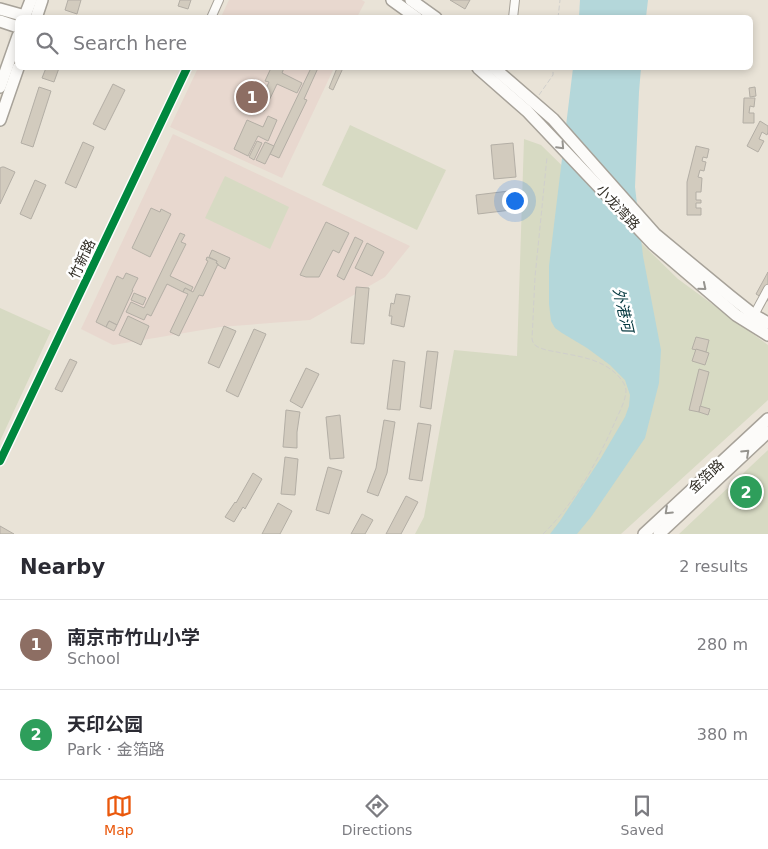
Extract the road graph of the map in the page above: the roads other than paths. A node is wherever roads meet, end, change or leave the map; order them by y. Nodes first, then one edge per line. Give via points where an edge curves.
1 (31, 0) edge
2 (42, 0) edge
3 (219, 0) edge
4 (392, 0) edge
5 (410, 0) edge
6 (515, 0) edge
7 (0, 9) edge
8 (21, 15) edge
9 (28, 15) edge
10 (30, 15) edge
11 (212, 15) edge
12 (413, 15) edge
13 (432, 15) edge
14 (513, 15) edge
15 (0, 21) edge
16 (15, 26) edge
17 (15, 44) edge
18 (17, 70) edge
19 (186, 70) edge
20 (487, 70) edge
21 (500, 73) edge
22 (0, 87) edge
23 (0, 120) edge
24 (654, 239) junction
25 (768, 289) edge
26 (754, 315) junction
27 (768, 323) edge
28 (768, 335) edge
29 (768, 419) edge
30 (768, 432) edge
31 (0, 461) edge
32 (644, 534) edge
33 (659, 534) edge

1 - 9 main road
2 - 10 main road
3 - 11 street
4 - 12 main road
5 - 13 main road
6 - 14 street
7 - 8 main road
15 - 16 main road
17 - 22 main road
18 - 23 main road
19 - 31 street, 竹新路
20 - 21 main road, 小龙湾路
21 - 24 main road, 小龙湾路 via 531,107 552,119
24 - 26 main road, 小龙湾路
24 -> 28 main road, 小龙湾路 via 736,315
25 - 26 street
26 - 27 main road, 小龙湾路
29 -> 32 main road, 金箔路
33 -> 30 main road, 金箔路

